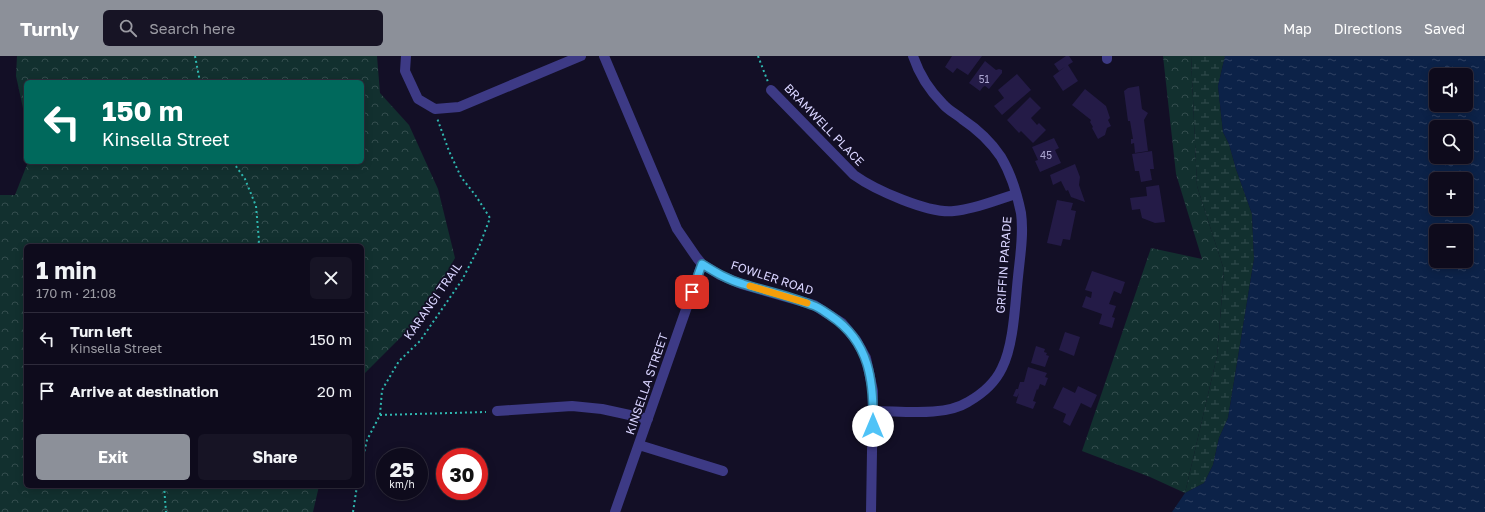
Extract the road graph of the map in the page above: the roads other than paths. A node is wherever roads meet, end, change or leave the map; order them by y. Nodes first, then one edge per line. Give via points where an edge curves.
1 (406, 56) edge
2 (581, 56) edge
3 (604, 56) edge
4 (913, 56) edge
5 (771, 90) road end
6 (1016, 194) junction
7 (702, 264) junction
8 (497, 411) road end
9 (874, 411) junction
10 (648, 418) junction
11 (639, 445) junction
12 (723, 471) dead end
13 (615, 512) edge
14 (871, 512) edge

1 - 2 street via 405,71 418,99 435,109 459,107
3 - 7 street, FOWLER ROAD via 677,229
4 - 6 street, GRIFFIN PARADE via 921,75 944,105 991,143 1009,173
5 - 6 street, BRAMWELL PLACE via 854,176 885,192 944,212 973,208
6 - 9 street, GRIFFIN PARADE via 1021,215 1021,231 1014,315 1007,356 995,380 968,402 949,410
7 - 9 street, FOWLER ROAD via 741,284 814,305 842,323 866,358
7 - 10 street, KINSELLA STREET
8 - 10 street via 572,406
9 - 14 street, FOWLER ROAD
10 - 11 street, KINSELLA STREET
11 - 12 street
11 - 13 street, KINSELLA STREET

